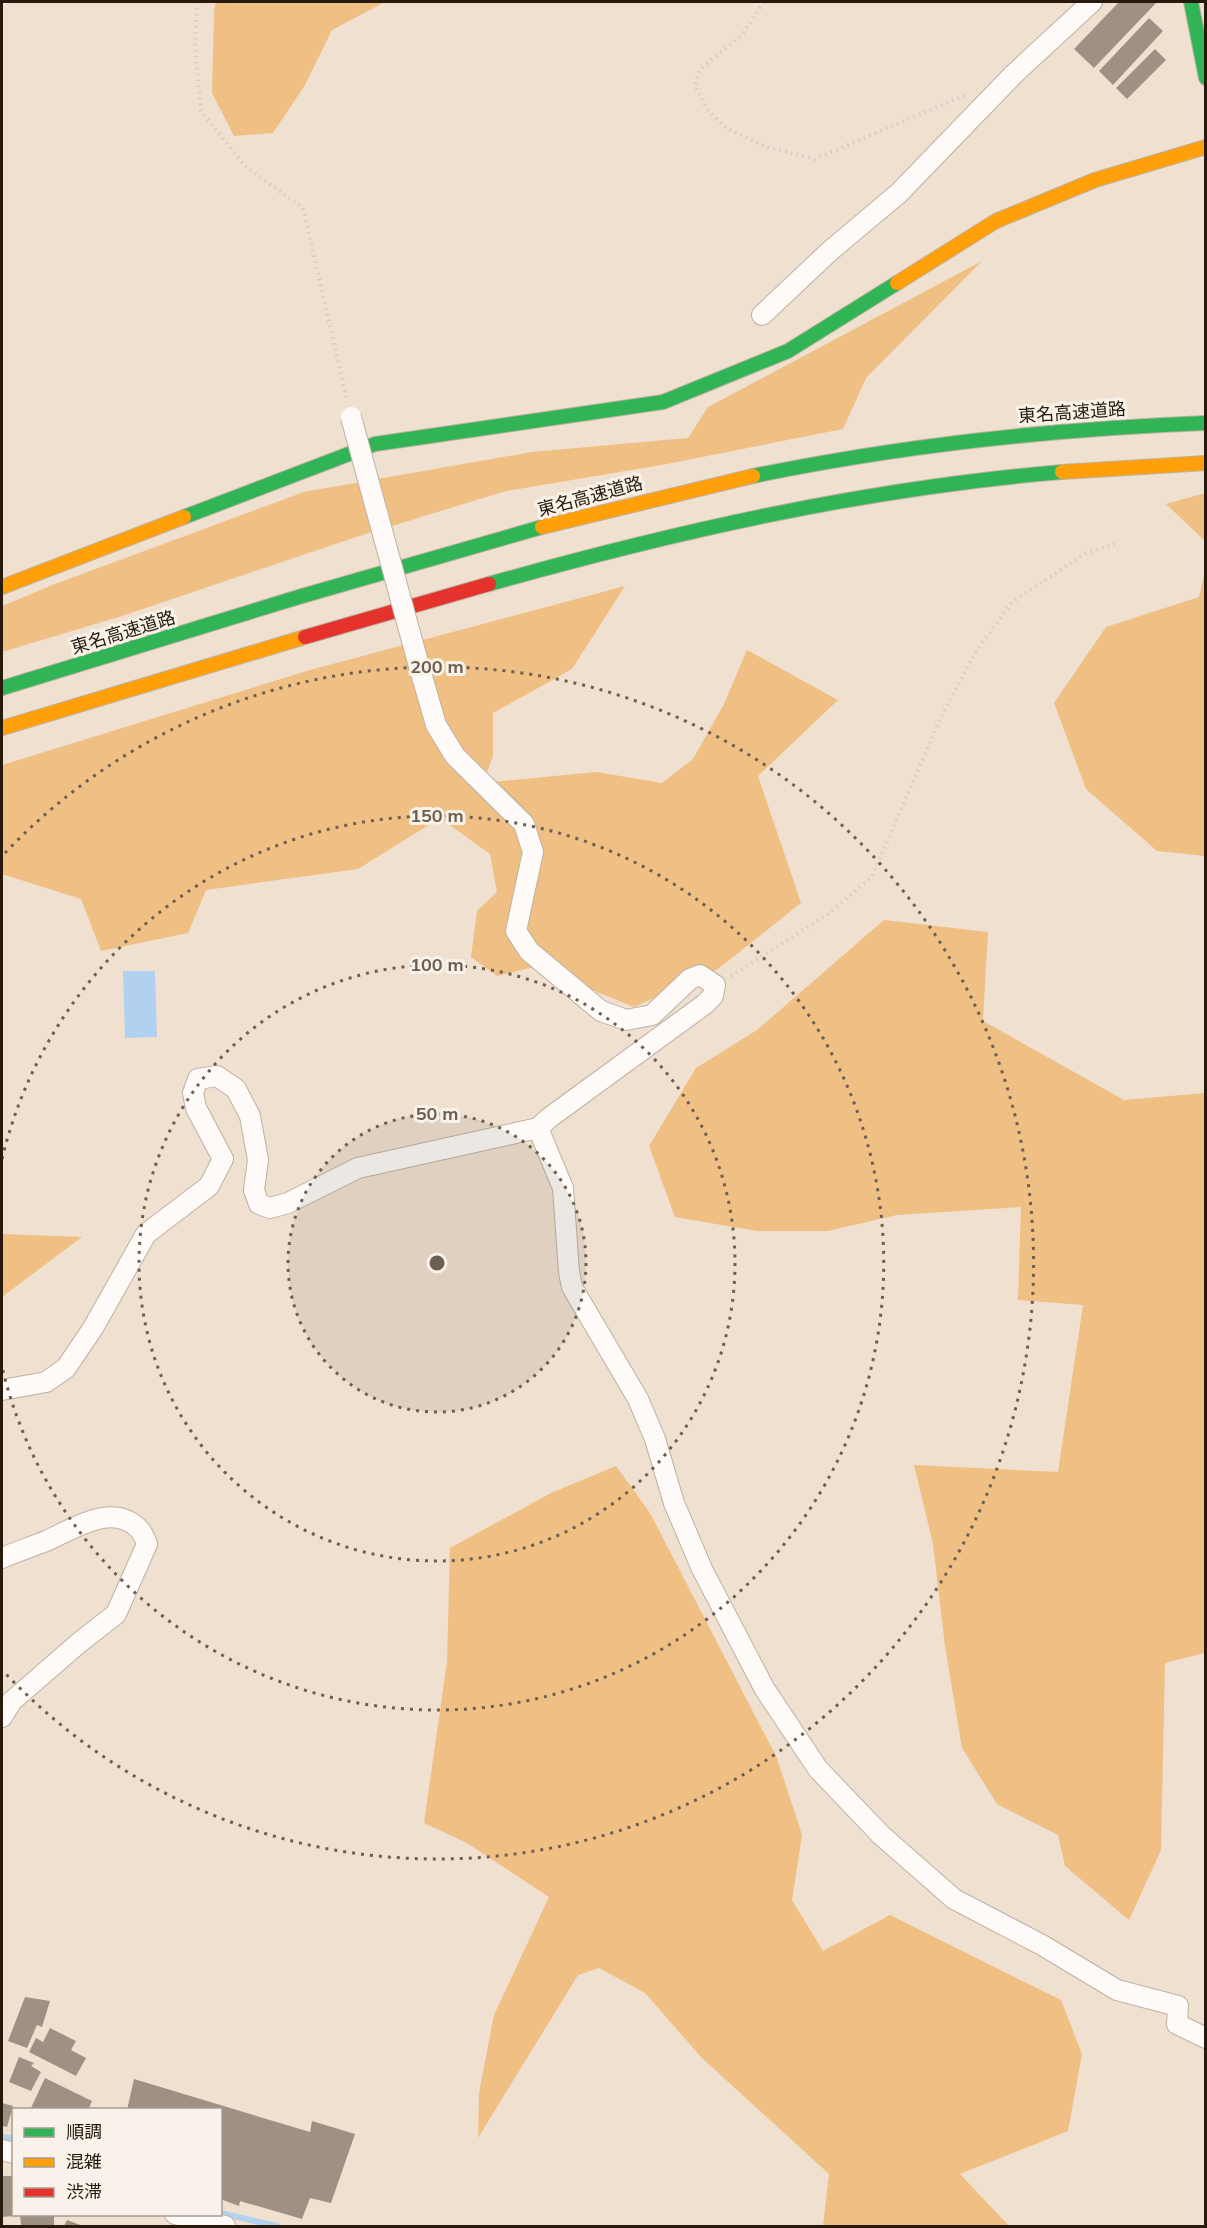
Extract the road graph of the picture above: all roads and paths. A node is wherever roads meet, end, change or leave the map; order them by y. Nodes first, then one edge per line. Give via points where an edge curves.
1 (197, 2) edge
2 (764, 2) edge
3 (1092, 2) edge
4 (1191, 2) edge
5 (1206, 78) edge
6 (972, 92) dead end
7 (1206, 147) edge
8 (762, 315) dead end
9 (351, 417) joint
10 (1206, 423) edge
11 (1206, 463) edge
12 (1117, 543) dead end
13 (2, 587) edge
14 (2, 688) edge
15 (2, 728) edge
16 (715, 985) junction
17 (538, 1128) junction
18 (2, 1390) edge
19 (2, 1558) edge
20 (2, 1717) edge
21 (1206, 2038) edge
22 (183, 2216) edge
23 (225, 2226) edge

1 - 9 path via 195,48 201,111 245,166 303,208
2 - 6 path via 741,36 700,69 695,86 707,109 726,128 766,147 815,159
3 - 8 street via 1014,74 899,193
4 - 5 main road
7 - 13 main road via 1095,180 996,220 788,351 663,402 375,444
9 - 16 street, bridge via 436,725 455,756 524,824 533,852 516,931 529,951 601,1011 626,1020 652,1015 690,979 700,975
10 - 14 main road, 東名高速道路 via 1107,426 931,445 681,491 381,573
11 - 15 main road via 1033,473 817,505 678,536 426,601
12 - 16 path via 1086,553 1012,602 975,653 940,719 872,878 828,914
16 - 17 street via 713,996 705,1004
17 - 18 street via 358,1168 270,1209 259,1204 254,1190 258,1160 250,1116 236,1089 217,1076 198,1079 193,1093 196,1108 223,1159 209,1186 146,1234 66,1368 46,1382
17 - 21 street via 563,1188 572,1287 638,1399 702,1569 764,1688 818,1769 881,1835 954,1899 1042,1944 1117,1990 1178,2006 1177,2024
19 - 20 street via 75,1526 105,1518 122,1518 138,1528 147,1544 116,1614 12,1701
22 - 23 street

